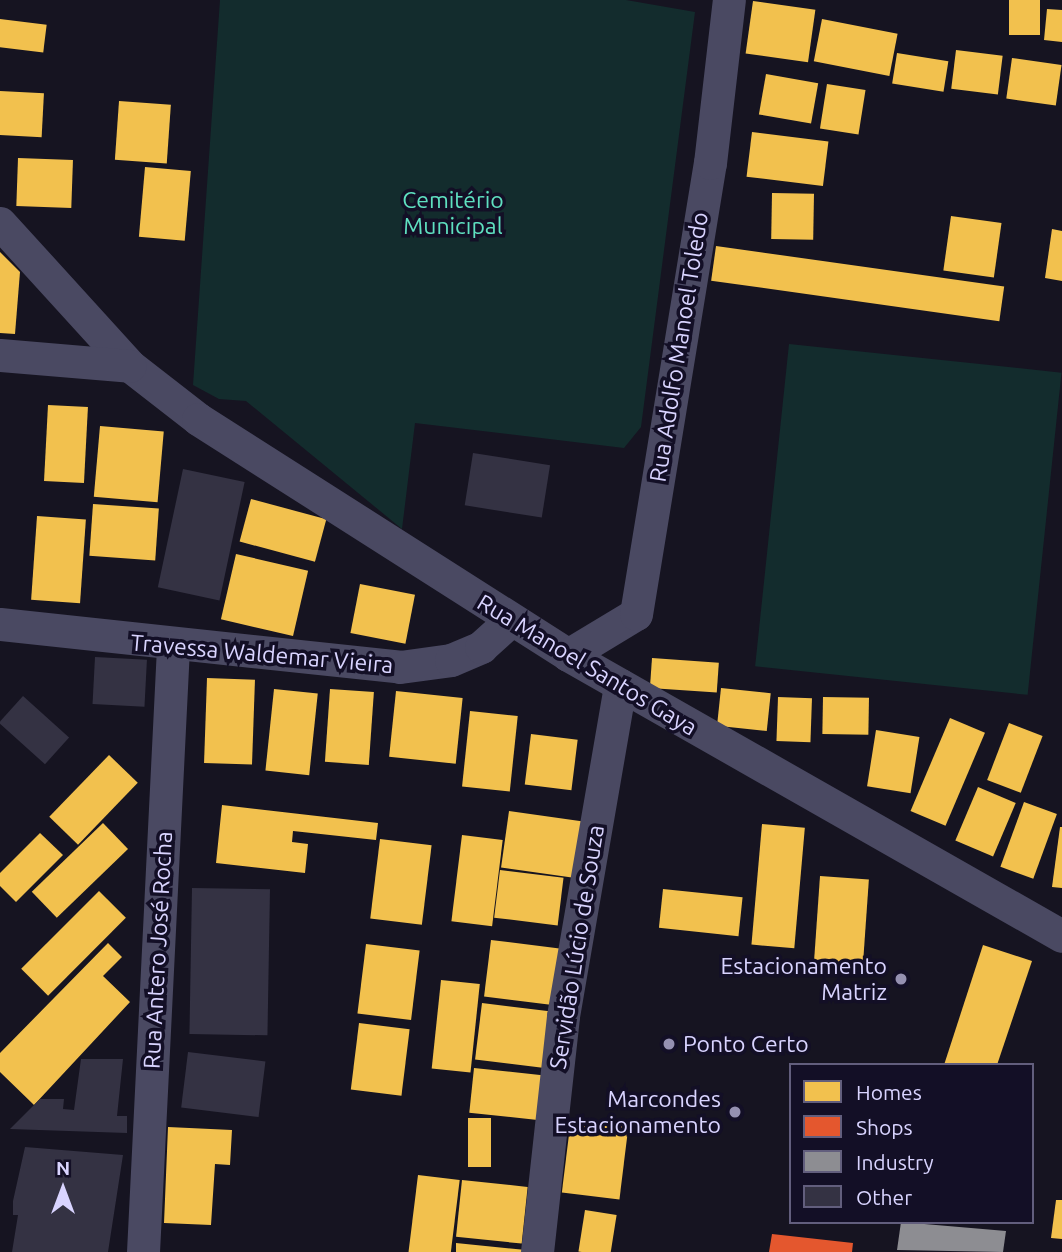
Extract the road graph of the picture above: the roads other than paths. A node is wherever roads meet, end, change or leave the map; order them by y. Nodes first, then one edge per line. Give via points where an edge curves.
1 (729, 0) edge
2 (0, 223) edge
3 (0, 355) edge
4 (130, 366) junction
5 (511, 620) junction
6 (0, 624) edge
7 (173, 648) junction
8 (568, 655) junction
9 (620, 685) junction
10 (1062, 936) edge
11 (143, 1252) edge
12 (537, 1252) edge

1 - 8 street, Rua Adolfo Manoel Toledo via 709,163 636,614
2 - 4 street, Rua Manoel Santos Gaya
3 - 4 street
4 - 5 street, Rua Manoel Santos Gaya via 198,419
5 - 7 street, Travessa Waldemar Vieira via 481,647 400,667
5 - 8 street, Rua Manoel Santos Gaya
6 - 7 street, Travessa Waldemar Vieira
7 - 11 street, Rua Antero José Rocha
8 - 9 street, Rua Manoel Santos Gaya
9 - 10 street, Rua Manoel Santos Gaya
9 - 12 street, Servidão Lúcio de Souza via 563,1016

